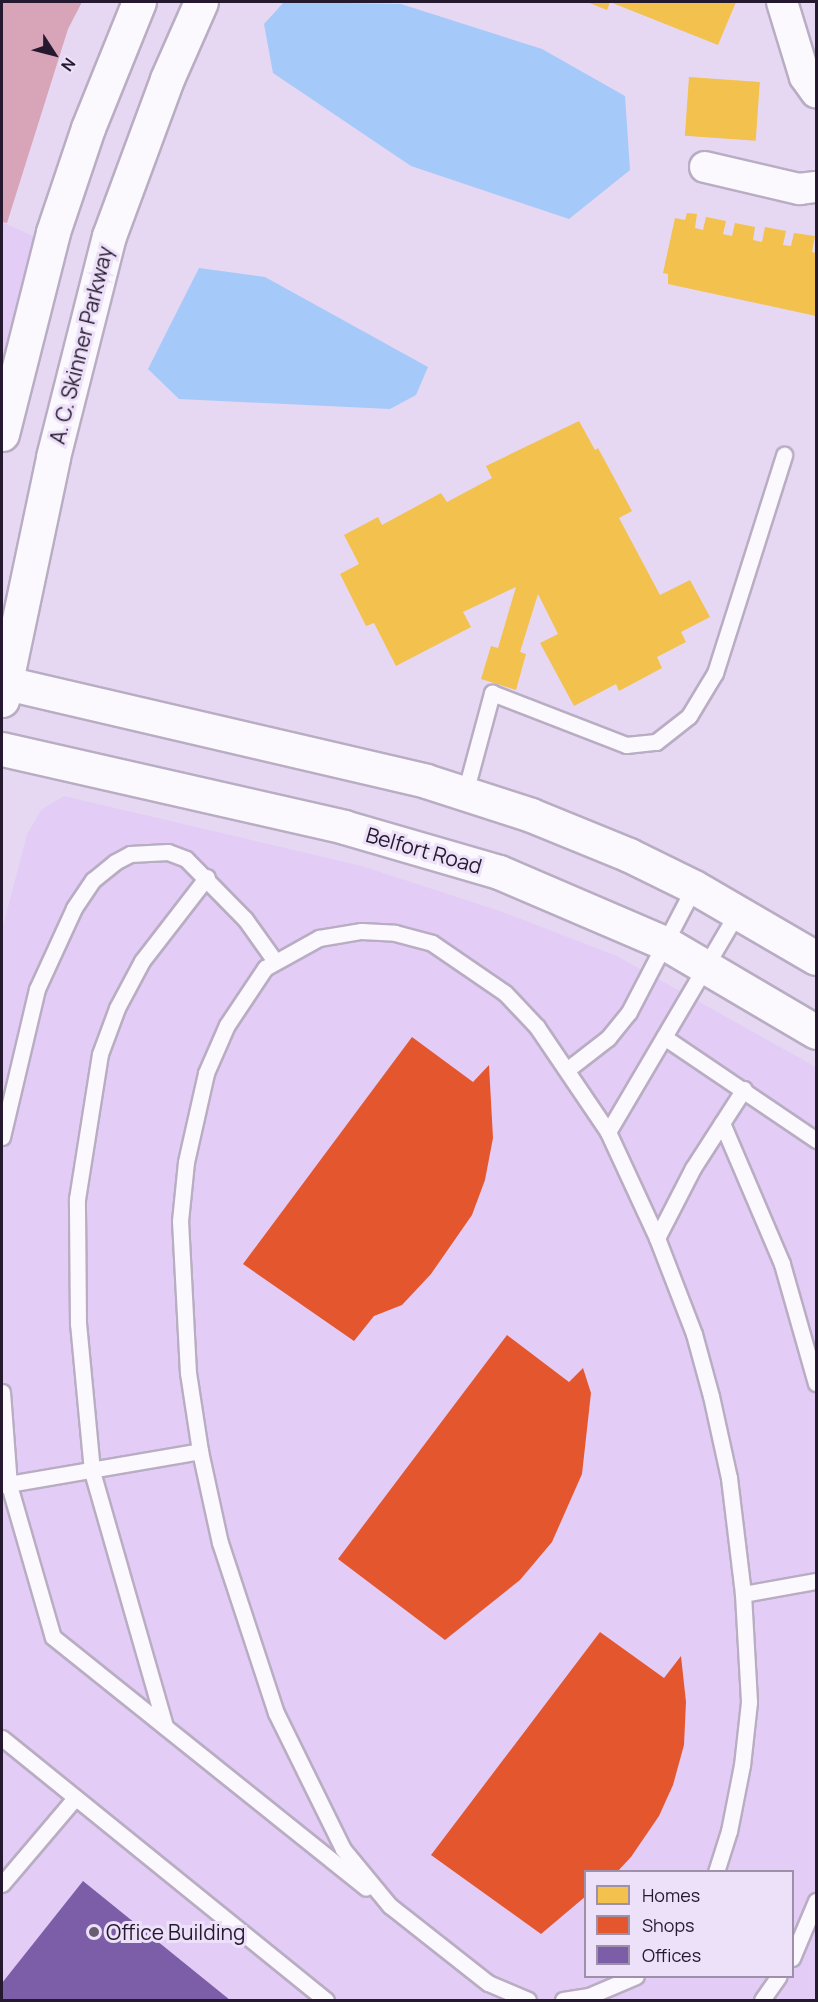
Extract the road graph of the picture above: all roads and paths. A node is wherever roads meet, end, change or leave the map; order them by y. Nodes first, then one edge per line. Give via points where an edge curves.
1 (139, 2) edge
2 (201, 2) edge
3 (782, 2) edge
4 (816, 92) edge
5 (705, 167) dead end
6 (816, 187) edge
7 (2, 434) edge
8 (784, 455) dead end
9 (3, 689) edge
10 (2, 749) edge
11 (465, 793) junction
12 (207, 877) junction
13 (694, 887) junction
14 (738, 911) junction
15 (665, 943) junction
16 (816, 958) edge
17 (275, 961) junction
18 (707, 964) junction
19 (816, 1032) edge
20 (664, 1037) junction
21 (568, 1069) junction
22 (744, 1089) junction
23 (722, 1123) junction
24 (608, 1132) junction
25 (2, 1137) edge
26 (816, 1140) edge
27 (657, 1238) junction
28 (816, 1383) edge
29 (2, 1392) edge
30 (200, 1451) junction
31 (92, 1471) junction
32 (5, 1485) edge
33 (816, 1581) edge
34 (743, 1594) junction
35 (165, 1726) junction
36 (7, 1742) edge
37 (2, 1759) edge
38 (75, 1798) junction
39 (717, 1870) edge
40 (2, 1884) edge
41 (816, 1901) edge
42 (390, 1906) junction
43 (794, 1953) edge
44 (634, 1978) edge
45 (778, 1978) edge
46 (488, 1983) junction
47 (326, 2001) edge
48 (509, 2001) edge
49 (528, 2001) edge
50 (563, 2001) edge
51 (762, 2001) edge

1 - 7 main road via 88,128 53,231
2 - 9 main road, A. C. Skinner Parkway via 167,79 109,236 53,457
3 - 4 street via 805,77
5 - 6 street via 799,189
8 - 11 lane via 715,673 689,716 656,742 626,745 492,693
9 - 11 main road via 426,781
10 - 15 main road, Belfort Road via 344,827 466,862 499,872
11 - 13 main road via 629,855
12 - 17 lane
12 - 25 lane via 186,859 168,852 130,854 93,880 74,908 37,989
12 - 31 lane via 142,961 117,1008 100,1053 77,1199 75,1266
13 - 14 main road
13 - 15 lane
14 - 16 main road
14 - 18 lane
15 - 18 main road, Belfort Road
15 - 21 lane via 629,1012 608,1038
17 - 21 lane via 319,938 361,931 395,933 432,943 506,993
17 - 30 lane via 265,968 227,1025 206,1073 186,1162 180,1221 183,1295 188,1373
18 - 19 main road, Belfort Road
18 - 20 lane
20 - 22 lane
20 - 24 lane
21 - 24 lane
22 - 23 lane
22 - 26 lane
23 - 27 lane via 693,1168
23 - 28 lane via 782,1264
24 - 27 lane
27 - 34 lane via 694,1334 711,1396 729,1478
29 - 32 lane
30 - 31 lane
30 - 42 lane via 220,1543 276,1713 343,1849
31 - 32 lane
31 - 35 lane
32 - 35 lane via 53,1637
33 - 34 lane
34 - 39 lane via 749,1702 742,1765
35 - 42 lane
36 - 37 lane
36 - 38 lane
38 - 40 lane
38 - 47 lane
41 - 43 lane
42 - 46 lane
44 - 50 lane via 589,1996
45 - 51 lane
46 - 48 lane
46 - 49 lane

